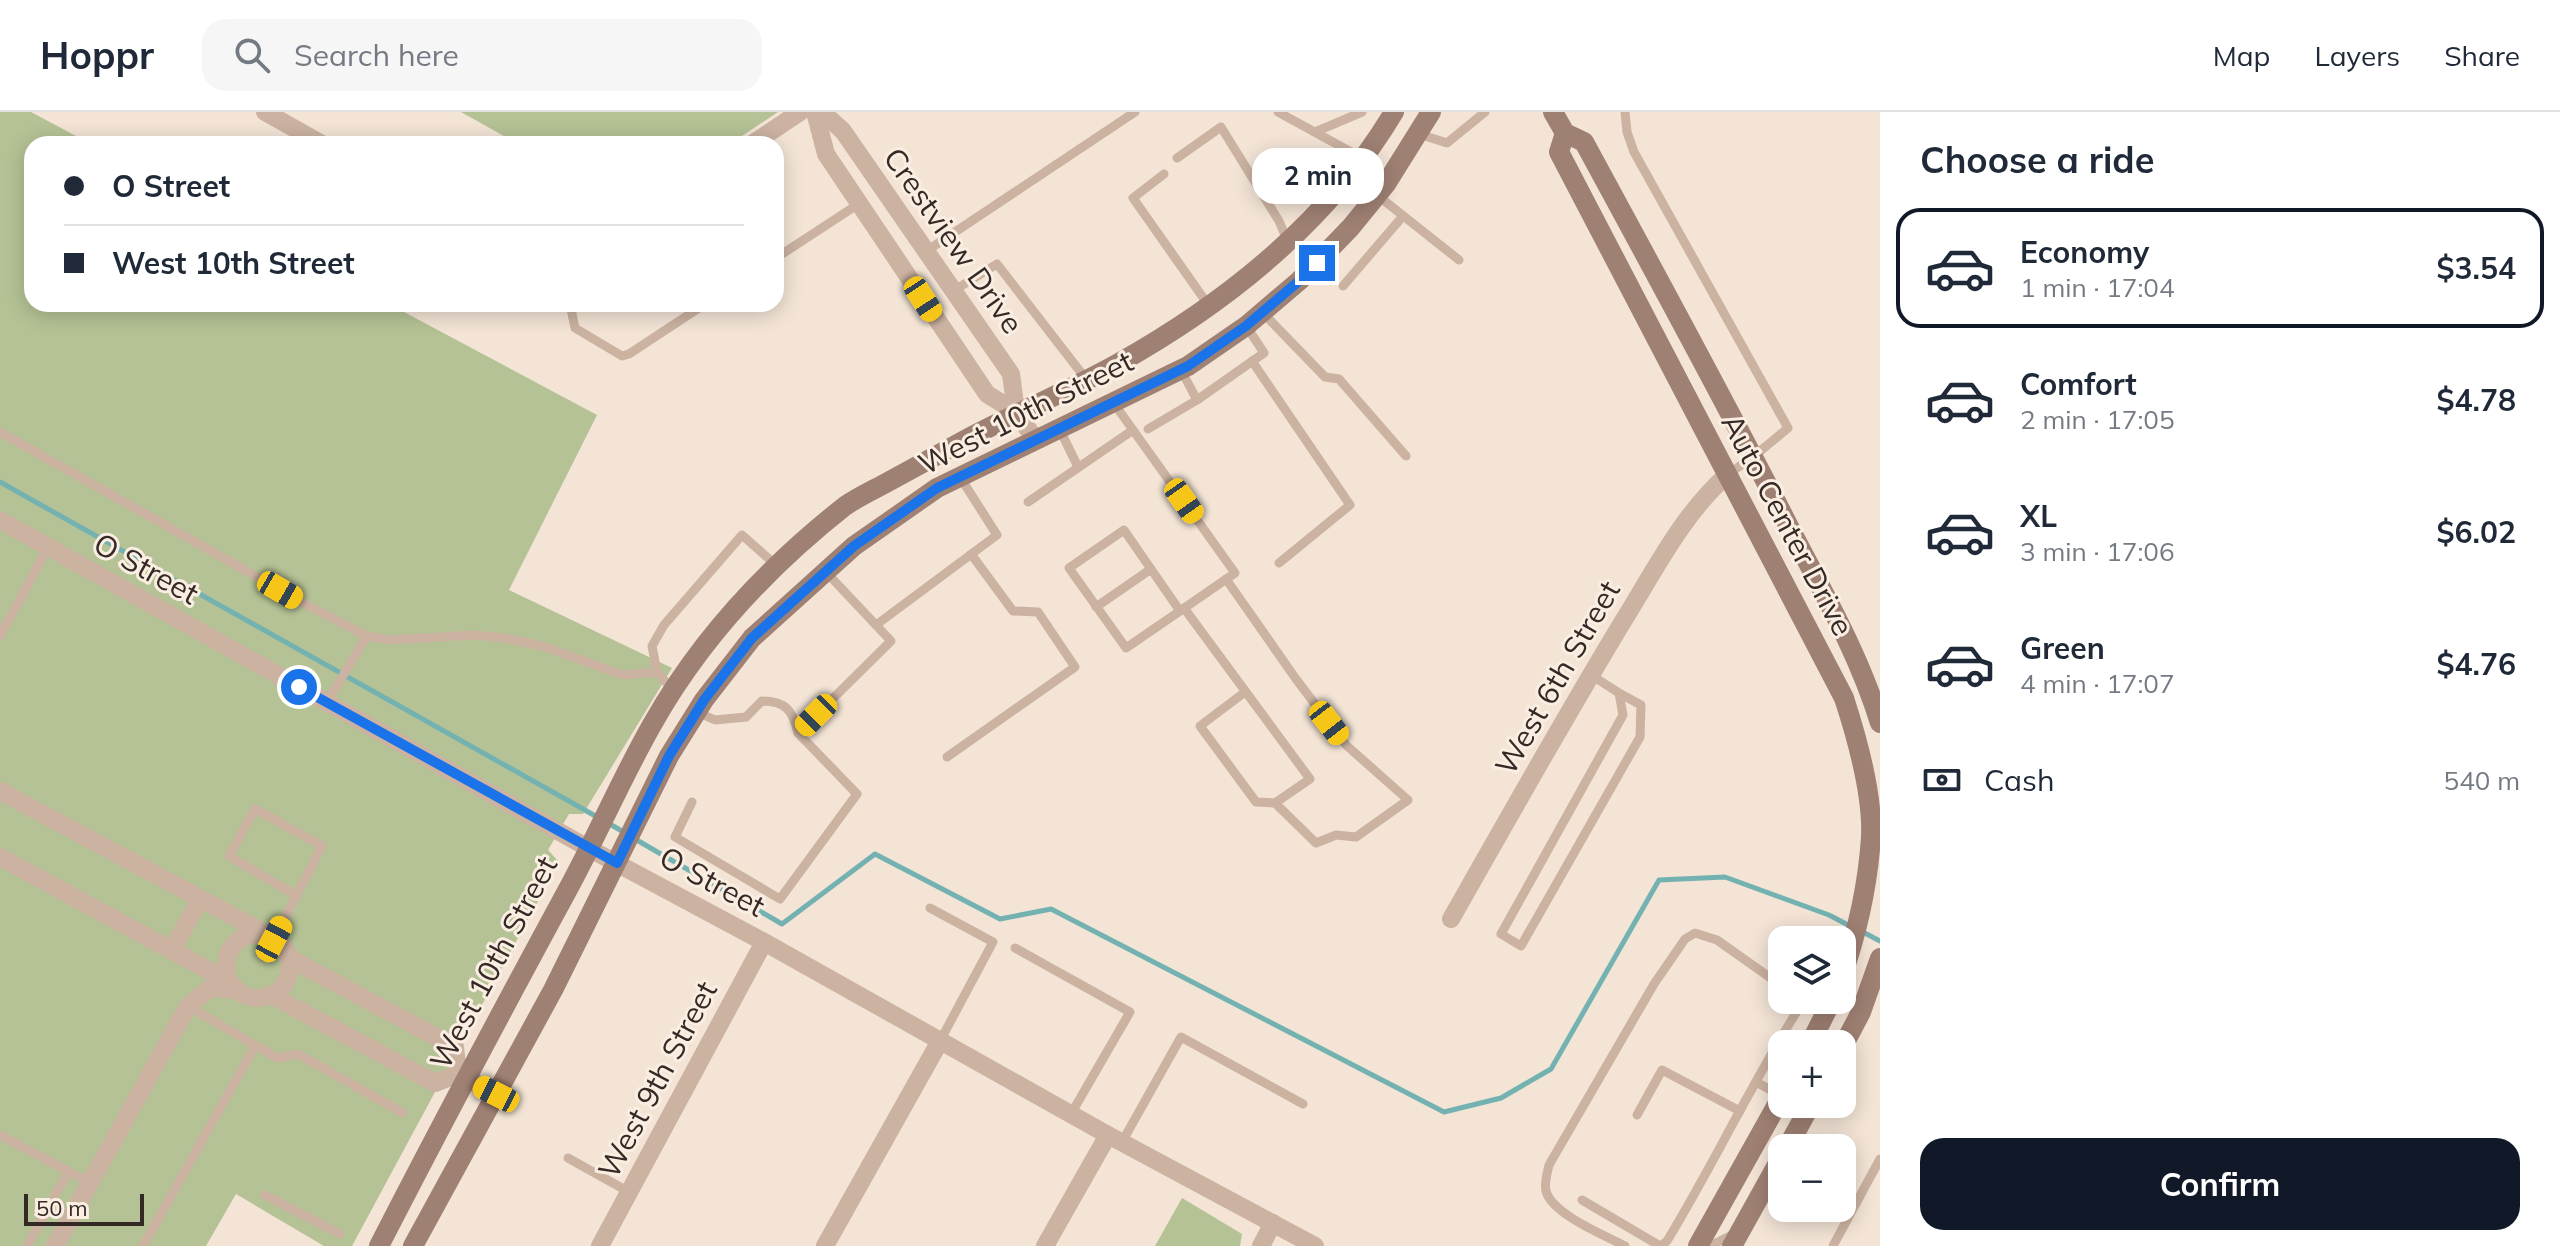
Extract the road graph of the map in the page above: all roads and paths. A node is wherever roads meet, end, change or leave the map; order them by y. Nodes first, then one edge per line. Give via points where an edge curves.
1 (265, 112) edge
2 (800, 112) edge
3 (815, 112) edge
4 (822, 112) edge
5 (1135, 112) edge
6 (1278, 112) edge
7 (1362, 112) edge
8 (1394, 112) edge
9 (1431, 112) edge
10 (1485, 112) edge
11 (1553, 112) edge
12 (1625, 112) edge
13 (1315, 132) junction
14 (1565, 133) junction
15 (1419, 134) junction
16 (308, 136) edge
17 (764, 136) edge
18 (1177, 158) dead end
19 (1362, 158) junction
20 (1164, 174) dead end
21 (1377, 195) junction
22 (860, 203) junction
23 (1403, 216) junction
24 (1288, 242) junction
25 (925, 252) junction
26 (784, 253) edge
27 (1459, 260) dead end
28 (1343, 286) dead end
29 (953, 291) junction
30 (1209, 306) junction
31 (572, 312) edge
32 (693, 312) edge
33 (1262, 312) junction
34 (1246, 326) junction
35 (1252, 361) junction
36 (1181, 370) junction
37 (1086, 379) junction
38 (1197, 400) junction
39 (1113, 402) junction
40 (1016, 412) junction
41 (1059, 428) junction
42 (1148, 429) dead end
43 (1133, 430) junction
44 (0, 432) edge
45 (1035, 439) junction
46 (1406, 456) dead end
47 (1753, 457) junction
48 (1078, 467) junction
49 (1727, 475) junction
50 (960, 477) junction
51 (1028, 502) dead end
52 (0, 520) edge
53 (48, 547) junction
54 (971, 554) junction
55 (1279, 563) dead end
56 (777, 566) junction
57 (1151, 569) junction
58 (825, 571) junction
59 (1226, 579) junction
60 (1096, 607) junction
61 (1182, 609) junction
62 (876, 625) junction
63 (0, 636) edge
64 (367, 636) junction
65 (657, 672) junction
66 (1591, 675) junction
67 (673, 690) junction
68 (1245, 692) junction
69 (1619, 693) junction
70 (327, 702) junction
71 (697, 712) junction
72 (1880, 723) edge
73 (798, 733) junction
74 (947, 757) dead end
75 (0, 791) edge
76 (692, 802) dead end
77 (1275, 803) junction
78 (1876, 834) edge
79 (590, 849) junction
80 (0, 857) edge
81 (617, 863) junction
82 (297, 896) junction
83 (200, 899) junction
84 (930, 908) dead end
85 (1451, 919) dead end
86 (1856, 926) edge
87 (272, 937) junction
88 (764, 942) junction
89 (1015, 948) dead end
90 (172, 950) junction
91 (289, 958) junction
92 (1878, 966) edge
93 (1768, 976) edge
94 (233, 986) junction
95 (271, 995) junction
96 (188, 1006) junction
97 (1795, 1014) edge
98 (1852, 1030) edge
99 (940, 1041) junction
100 (255, 1046) junction
101 (462, 1076) junction
102 (1756, 1082) junction
103 (1768, 1088) edge
104 (496, 1094) junction
105 (1303, 1104) dead end
106 (1740, 1111) junction
107 (403, 1113) dead end
108 (1071, 1114) junction
109 (1637, 1115) dead end
110 (1770, 1118) edge
111 (0, 1135) edge
112 (1115, 1138) junction
113 (568, 1158) dead end
114 (1880, 1159) edge
115 (68, 1172) junction
116 (1768, 1181) edge
117 (90, 1183) junction
118 (629, 1192) junction
119 (265, 1195) dead end
120 (1582, 1200) dead end
121 (1273, 1223) junction
122 (340, 1234) dead end
123 (1736, 1238) edge
124 (1666, 1245) edge
125 (27, 1246) edge
126 (55, 1246) edge
127 (143, 1246) edge
128 (379, 1246) edge
129 (413, 1246) edge
130 (600, 1246) edge
131 (825, 1246) edge
132 (1045, 1246) edge
133 (1261, 1246) edge
134 (1315, 1246) edge
135 (1625, 1246) edge
136 (1698, 1246) edge
137 (1710, 1246) edge
138 (1833, 1246) edge

1 - 16 street
2 - 17 street
3 - 22 street, Crestview Drive via 826,154
4 - 25 street, Crestview Drive via 843,131
5 - 25 lane
6 - 13 lane
7 - 13 lane
8 - 19 main road, West 10th Street
9 - 15 main road, West 10th Street
10 - 15 lane via 1447,143
11 - 14 main road, Auto Center Drive
12 - 47 lane via 1634,152 1788,428
13 - 19 lane
14 - 47 main road, Auto Center Drive via 1584,142
14 - 49 main road, Auto Center Drive via 1559,152
15 - 21 main road, West 10th Street
18 - 24 lane via 1221,127
19 - 24 main road, West 10th Street
20 - 30 lane via 1133,198
21 - 23 lane
21 - 33 main road, West 10th Street via 1299,281
22 - 26 lane
22 - 40 street, Crestview Drive via 987,394
23 - 27 lane
23 - 28 lane
24 - 30 main road, West 10th Street
25 - 29 street, Crestview Drive
29 - 37 lane via 997,264
29 - 40 street, Crestview Drive via 1011,374
30 - 37 main road, West 10th Street
31 - 32 lane via 575,328 622,356
33 - 34 main road, West 10th Street
33 - 46 lane via 1325,377 1339,379
34 - 35 lane via 1264,353
34 - 36 main road, West 10th Street
35 - 38 lane
35 - 55 lane via 1350,505
36 - 38 lane
36 - 39 main road, West 10th Street
37 - 40 main road, West 10th Street
38 - 42 lane
39 - 41 main road, West 10th Street
39 - 43 lane
40 - 45 street, Crestview Drive
40 - 56 main road, West 10th Street via 848,504
41 - 45 main road, West 10th Street
41 - 48 lane
43 - 48 lane
43 - 59 lane via 1235,573
44 - 64 lane
45 - 50 main road, West 10th Street
47 - 49 lane
47 - 72 main road, Auto Center Drive via 1851,647
48 - 51 lane
49 - 66 street, West 6th Street via 1686,518
49 - 78 main road, Auto Center Drive via 1844,698
50 - 54 lane via 997,535
50 - 58 main road, West 10th Street via 866,537
52 - 53 street, O Street
53 - 63 lane
53 - 70 street, O Street
54 - 62 lane
54 - 74 lane via 1013,611 1038,612 1075,667
56 - 65 lane via 742,535 664,625 652,646
56 - 67 main road, West 10th Street via 732,610
57 - 60 lane
57 - 60 lane via 1124,530 1069,568
57 - 61 lane
58 - 62 lane
58 - 71 main road, West 10th Street via 752,638
59 - 61 lane
59 - 77 lane via 1346,745 1408,800 1356,837 1336,835 1316,843
60 - 61 lane via 1126,648
61 - 68 lane
62 - 73 lane via 891,641
64 - 65 lane via 504,638 623,675
64 - 70 lane
65 - 67 lane
66 - 69 lane
66 - 85 street, West 6th Street
67 - 79 main road, West 10th Street
68 - 77 lane via 1310,779
68 - 77 lane via 1200,726 1256,802
69 - 69 lane via 1623,715 1501,934 1521,946 1640,737 1641,705
70 - 79 street, O Street
71 - 73 lane via 715,720 746,717 762,701 778,701
71 - 81 main road, West 10th Street via 669,756
73 - 76 lane via 857,794 780,899 675,837
75 - 83 street
78 - 86 main road, Auto Center Drive
79 - 81 street, O Street
79 - 101 main road, West 10th Street
80 - 90 street
81 - 88 street, O Street
81 - 104 main road, West 10th Street
82 - 82 lane via 322,846 255,809 229,856
82 - 87 lane
83 - 87 street
83 - 90 street
84 - 99 lane via 993,942
87 - 91 street
87 - 94 street via 248,936 231,949 226,971
88 - 99 street, O Street
88 - 118 street, West 9th Street
89 - 108 lane via 1130,1012
90 - 94 street
91 - 95 street via 288,978
91 - 101 street via 455,1047
92 - 98 main road
93 - 135 lane via 1717,940 1695,933 1685,939 1549,1165 1545,1187 1550,1201
94 - 95 street via 246,996
94 - 96 street via 210,988
95 - 101 street via 435,1083
96 - 100 lane
96 - 117 street
97 - 102 lane
99 - 108 street, O Street
99 - 131 street
100 - 107 lane via 277,1058 298,1054
100 - 127 lane
101 - 104 street
101 - 128 main road, West 10th Street
102 - 103 lane
102 - 106 lane
104 - 129 main road, West 10th Street
105 - 112 lane via 1181,1037
106 - 109 lane via 1662,1070
106 - 124 lane
108 - 112 street, O Street
110 - 136 main road
111 - 115 lane
112 - 121 street, O Street
112 - 132 street
113 - 118 lane
114 - 138 lane
115 - 117 lane
115 - 125 lane
116 - 123 main road
117 - 126 street
118 - 130 street, West 9th Street
119 - 122 lane
120 - 124 lane
121 - 133 street
121 - 134 street, O Street
123 - 137 lane

